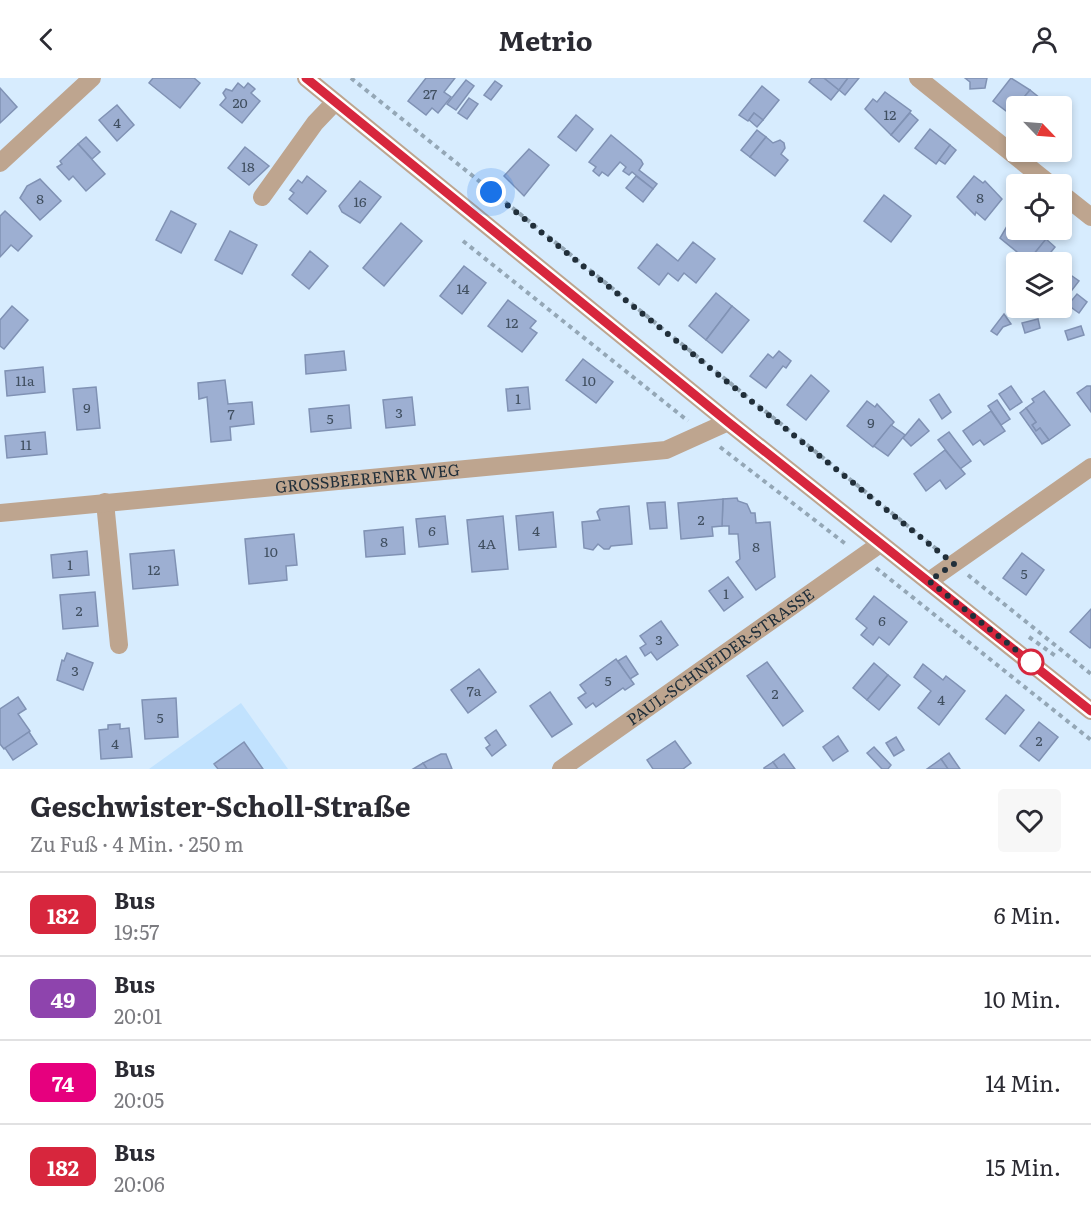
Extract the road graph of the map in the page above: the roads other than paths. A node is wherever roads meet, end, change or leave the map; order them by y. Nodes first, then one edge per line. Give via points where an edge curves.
1 (92, 78) edge
2 (306, 78) edge
3 (918, 78) edge
4 (335, 102) junction
5 (0, 163) edge
6 (1038, 174) edge
7 (262, 197) dead end
8 (1072, 202) edge
9 (1091, 217) edge
10 (728, 422) junction
11 (1091, 467) edge
12 (105, 502) junction
13 (0, 513) edge
14 (880, 544) junction
15 (929, 581) junction
16 (119, 645) dead end
17 (1091, 711) edge
18 (561, 769) edge

1 - 5 street
2 - 4 street
3 - 6 street
4 - 7 street via 315,123
4 - 10 street
8 - 9 street
10 - 12 street, GROSSBEERENER WEG via 666,450
10 - 14 street
11 - 15 street
12 - 13 street, GROSSBEERENER WEG
12 - 16 street
14 - 15 street
14 - 18 street, PAUL-SCHNEIDER-STRASSE
15 - 17 street

